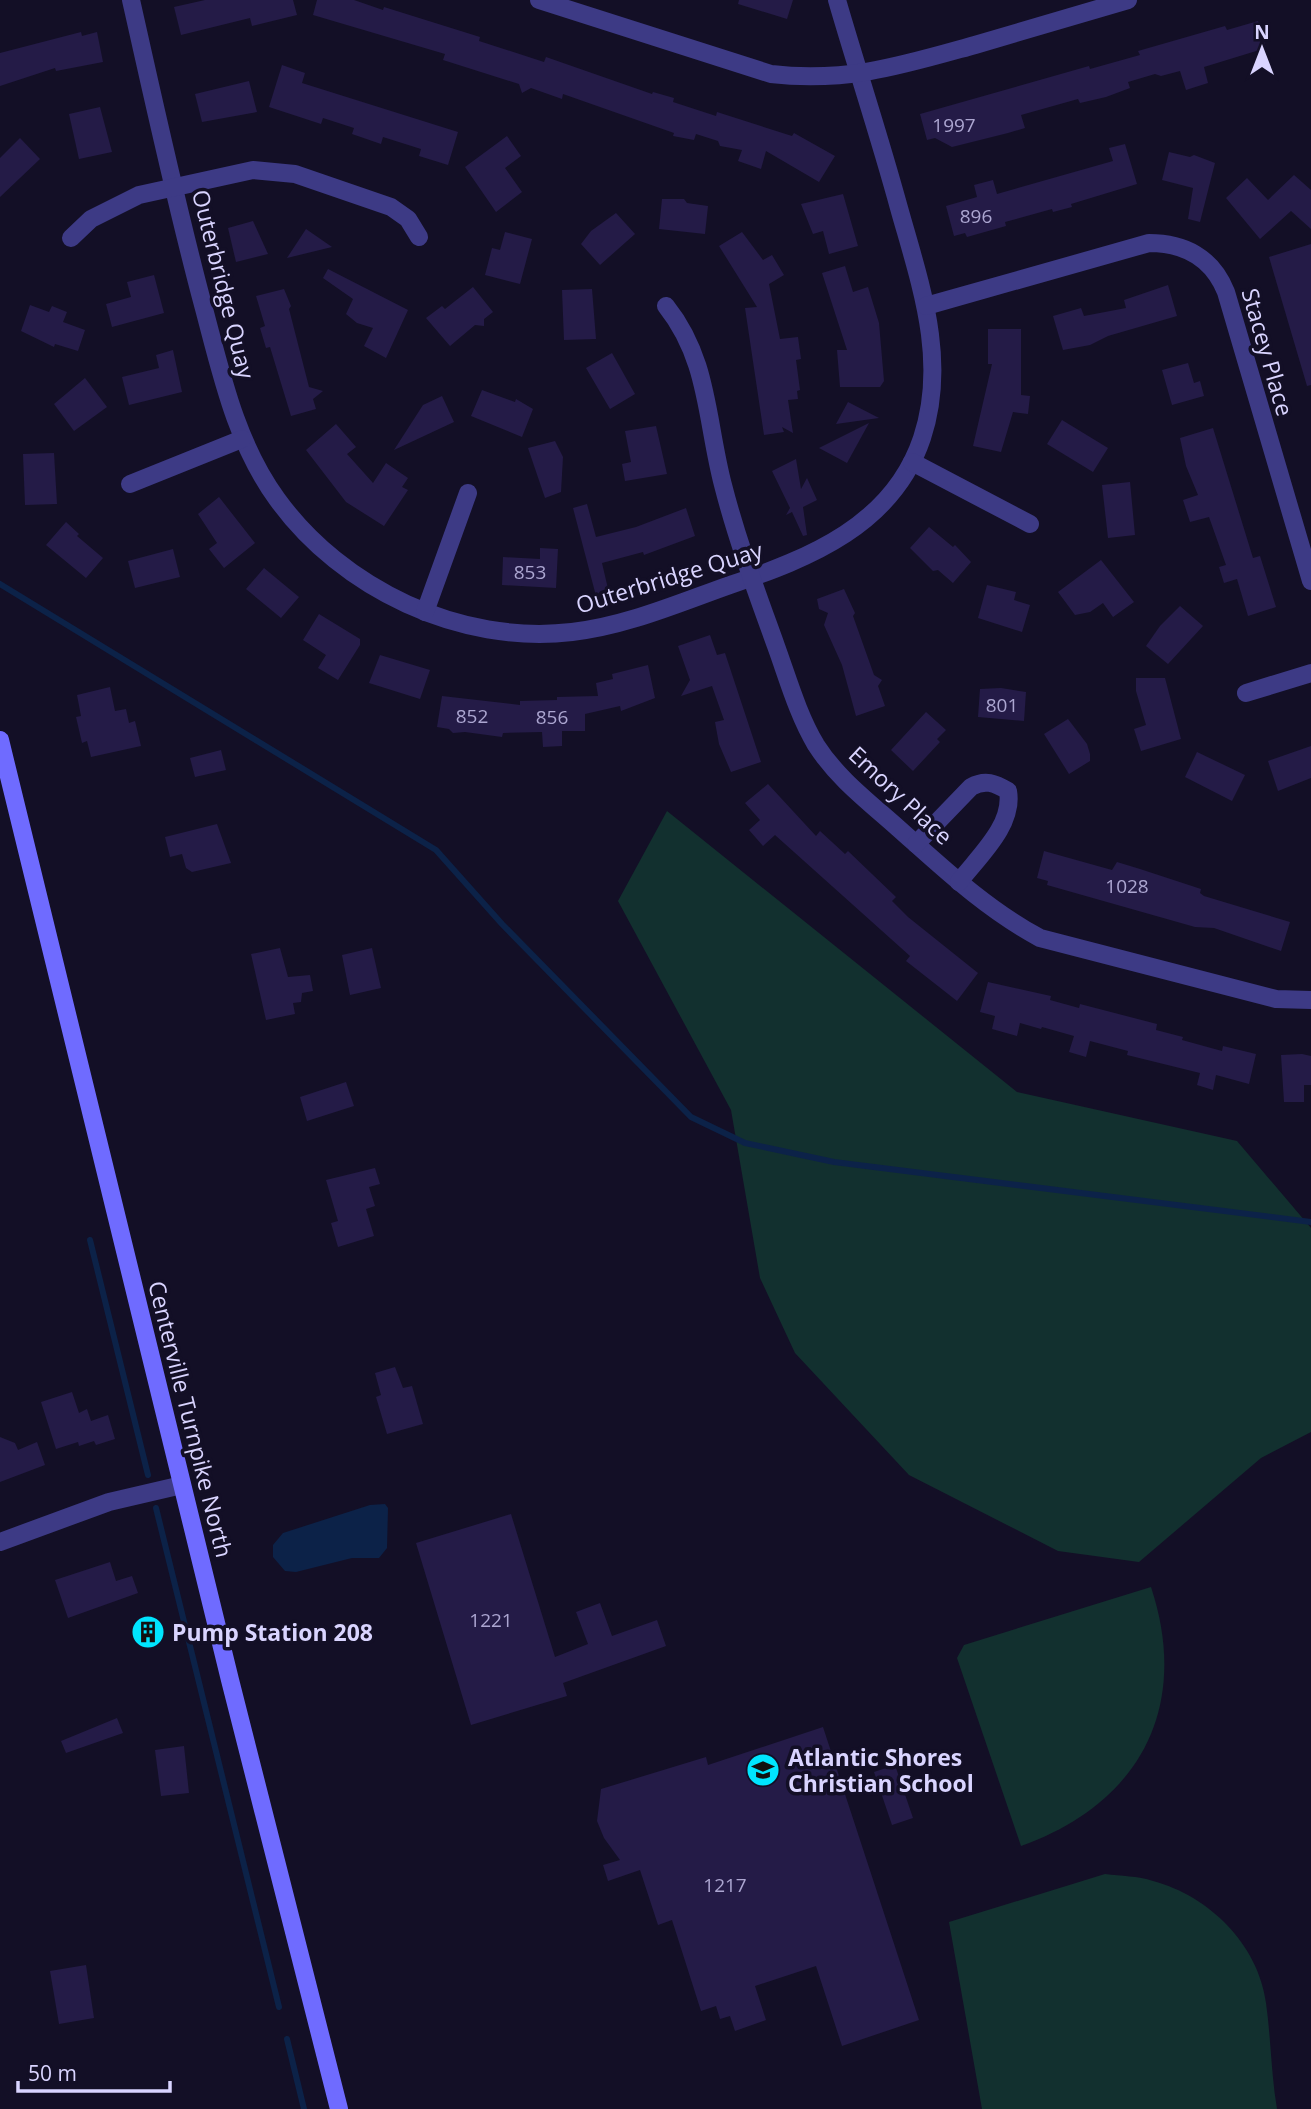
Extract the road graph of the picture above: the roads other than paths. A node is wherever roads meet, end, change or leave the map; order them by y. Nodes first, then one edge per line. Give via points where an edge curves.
1 (131, 0) edge
2 (539, 0) edge
3 (836, 0) edge
4 (1124, 0) edge
5 (859, 75) junction
6 (174, 187) junction
7 (419, 237) dead end
8 (71, 238) dead end
9 (666, 306) dead end
10 (926, 306) junction
11 (242, 439) junction
12 (912, 462) junction
13 (130, 484) dead end
14 (468, 493) dead end
15 (1030, 524) dead end
16 (752, 578) junction
17 (1311, 581) edge
18 (425, 612) junction
19 (1311, 673) edge
20 (1246, 693) dead end
21 (0, 740) edge
22 (916, 844) junction
23 (960, 882) junction
24 (1311, 1000) edge
25 (182, 1485) junction
26 (0, 1542) edge
27 (339, 2109) edge

1 - 6 street, Outerbridge Quay
2 - 5 street via 771,74 801,78
3 - 5 street, Outerbridge Quay
4 - 5 street
5 - 10 street, Outerbridge Quay
6 - 7 street via 253,170 295,174 391,207 408,219
6 - 8 street via 114,205
6 - 11 street, Outerbridge Quay
9 - 16 street, Emory Place via 694,350 723,486
10 - 12 street, Outerbridge Quay via 933,372 930,408
10 - 17 street, Stacey Place via 1149,243 1181,246 1198,254 1212,266 1226,292
11 - 13 street
11 - 18 street, Outerbridge Quay via 276,498 322,549 352,574
12 - 15 street
12 - 16 street, Outerbridge Quay via 897,486 861,524 799,561
14 - 18 street
16 - 18 street, Outerbridge Quay via 616,624 573,632 500,631
16 - 22 street, Emory Place via 802,718 817,746 848,784
19 - 20 street
21 - 25 main road, Centerville Turnpike North
22 - 23 street, Emory Place
22 - 23 street via 971,787 980,782 996,783 1008,791 1011,806 1005,821
23 - 24 street, Emory Place via 1006,920 1040,938 1276,999
25 - 26 street via 109,1502
25 - 27 main road, Centerville Turnpike North

